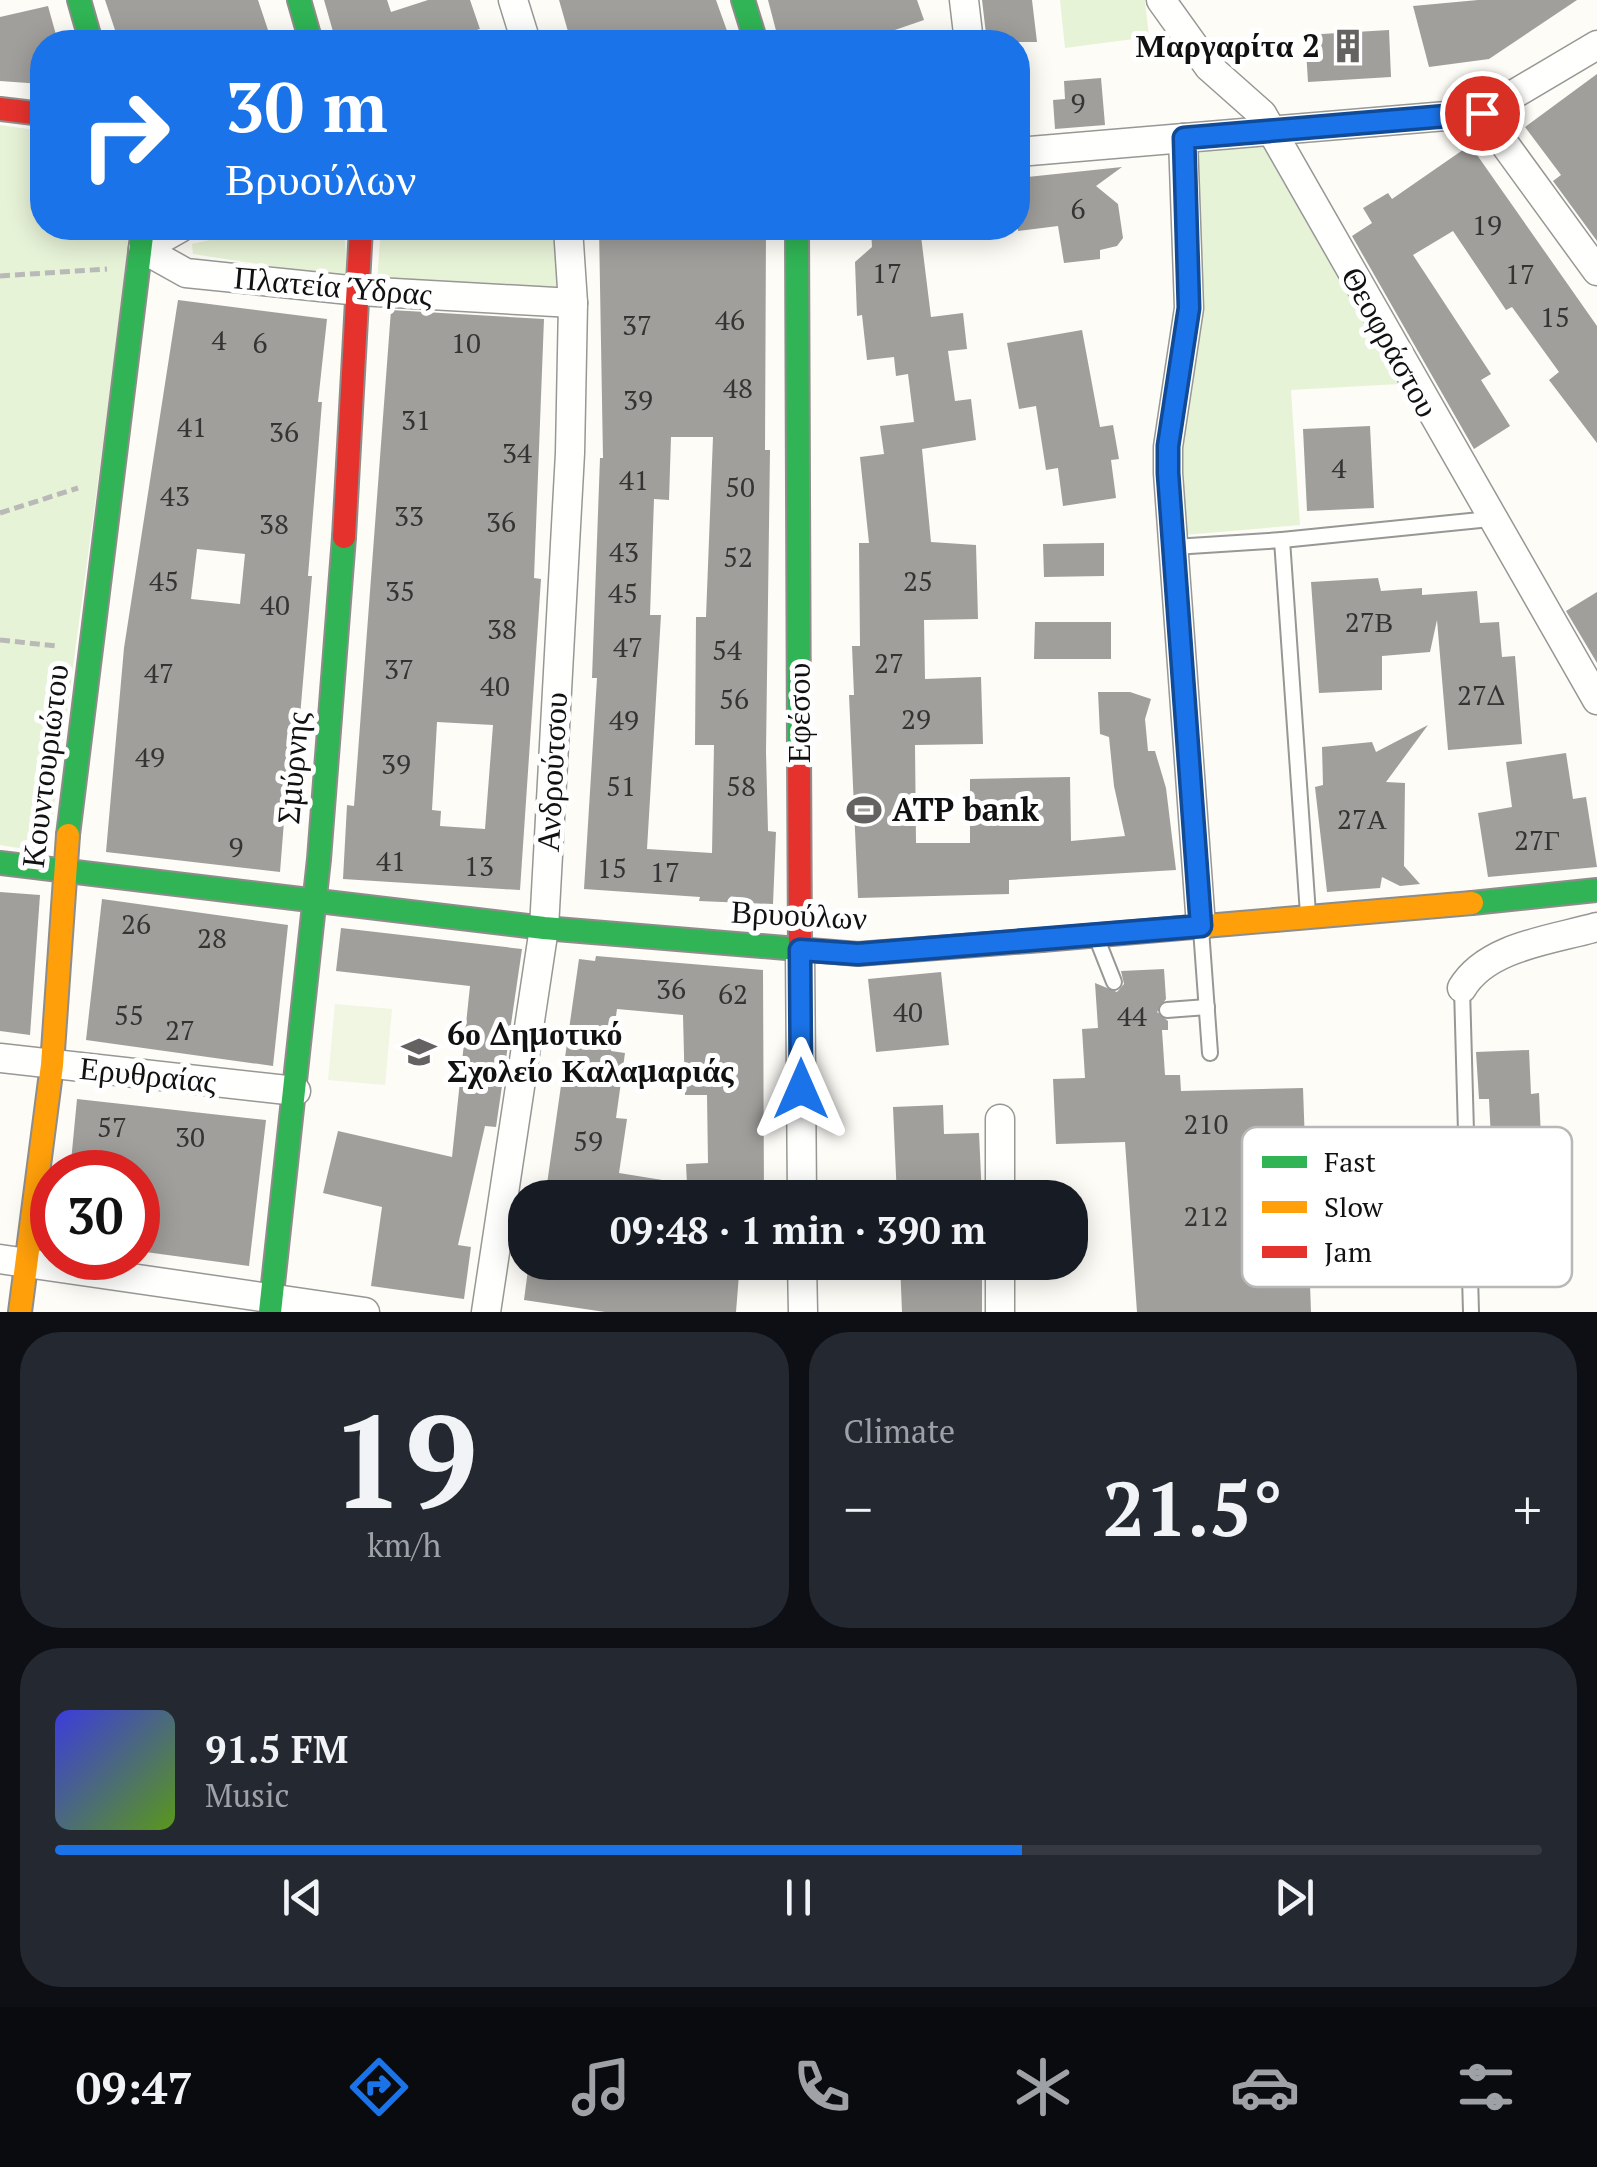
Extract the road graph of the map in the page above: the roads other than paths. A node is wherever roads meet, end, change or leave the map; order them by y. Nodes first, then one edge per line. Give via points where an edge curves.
1 (79, 0) edge
2 (299, 0) edge
3 (514, 0) edge
4 (743, 0) edge
5 (964, 0) edge
6 (1161, 0) edge
7 (88, 30) edge
8 (308, 30) edge
9 (523, 30) edge
10 (752, 30) edge
11 (968, 30) edge
12 (1597, 45) edge
13 (0, 109) edge
14 (30, 113) edge
15 (1482, 113) junction
16 (1272, 134) junction
17 (1184, 138) junction
18 (1030, 151) edge
19 (361, 240) edge
20 (569, 240) edge
21 (797, 240) edge
22 (143, 248) edge
23 (1597, 271) edge
24 (359, 291) junction
25 (573, 304) junction
26 (1490, 520) junction
27 (1282, 540) junction
28 (1174, 546) junction
29 (1597, 700) edge
30 (0, 863) edge
31 (64, 873) junction
32 (1597, 890) edge
33 (315, 900) junction
34 (1308, 919) junction
35 (1201, 926) junction
36 (1597, 927) edge
37 (544, 928) junction
38 (1096, 933) junction
39 (800, 950) junction
40 (1114, 982) dead end
41 (1462, 988) joint
42 (1207, 1008) junction
43 (1167, 1010) dead end
44 (1210, 1053) dead end
45 (0, 1058) edge
46 (52, 1064) junction
47 (296, 1090) junction
48 (1000, 1119) dead end
49 (1466, 1127) edge
50 (802, 1180) edge
51 (1000, 1180) edge
52 (14, 1260) edge
53 (802, 1280) edge
54 (1000, 1280) edge
55 (1470, 1287) edge
56 (272, 1305) edge
57 (20, 1312) edge
58 (365, 1312) edge
59 (486, 1312) edge
60 (802, 1312) edge
61 (1000, 1312) edge
62 (1471, 1312) edge

1 - 7 main road
2 - 8 main road
3 - 9 street
4 - 10 main road
5 - 11 street
6 - 16 street, Θεοφράστου via 1193,48 1262,114
12 - 15 street
13 - 14 main road
15 - 16 street
15 - 23 street
16 - 17 street
16 - 26 street, Θεοφράστου
17 - 18 street
17 - 28 street via 1189,308 1168,446
19 - 24 main road, Σμύρνης
20 - 25 street, Ανδρούτσου
21 - 39 main road, Εφέσου
22 - 24 street, Πλατεία Ύδρας via 186,274
22 - 31 main road, Κουντουριώτου
24 - 25 street, Πλατεία Ύδρας
24 - 33 main road, Σμύρνης
25 - 37 street, Ανδρούτσου
26 - 27 lane
26 - 29 street, Θεοφράστου
27 - 28 lane
27 - 34 lane
28 - 35 street
30 - 31 main road, Βρυούλων
31 - 33 main road, Βρυούλων
31 - 46 main road, Κουντουριώτου
32 - 34 main road, Βρυούλων
33 - 37 main road, Βρυούλων
33 - 47 main road, Σμύρνης
34 - 35 main road, Βρυούλων
35 - 38 main road, Βρυούλων
35 - 42 lane
36 - 41 street via 1494,958 1472,970
37 - 39 main road, Βρυούλων
37 - 59 street, Ανδρούτσου
38 - 39 main road, Βρυούλων via 858,954
38 - 40 lane
39 - 50 street, Εφέσου
41 - 49 lane
42 - 43 lane
42 - 44 lane
45 - 46 street, Ερυθραίας
46 - 47 street, Ερυθραίας
46 - 52 main road, Κουντουριώτου
47 - 56 main road, Σμύρνης
48 - 51 street
52 - 56 street
52 - 57 main road, Κουντουριώτου
53 - 60 street
54 - 61 street
55 - 62 lane
56 - 58 street

